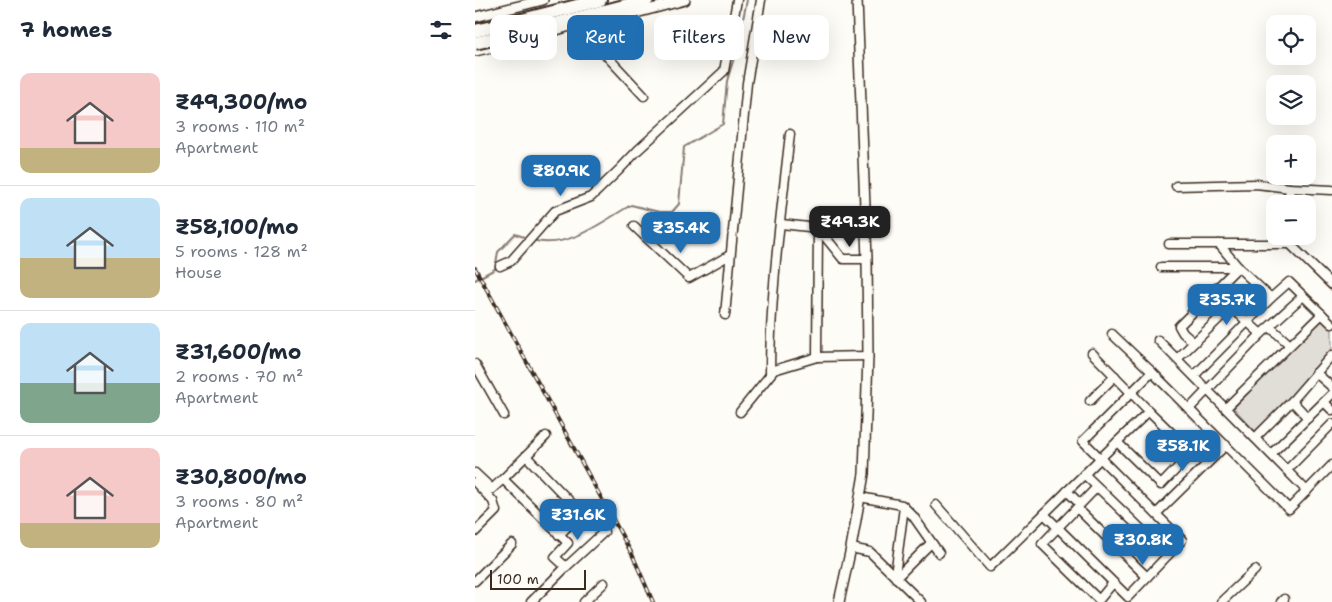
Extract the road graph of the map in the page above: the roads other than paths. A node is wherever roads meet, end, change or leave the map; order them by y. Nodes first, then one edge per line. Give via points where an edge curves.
1 (543, 0) edge
2 (600, 0) edge
3 (647, 0) edge
4 (685, 0) edge
5 (737, 0) edge
6 (761, 0) edge
7 (857, 0) edge
8 (510, 8) junction
9 (507, 15) edge
10 (625, 15) edge
11 (478, 16) edge
12 (475, 31) edge
13 (475, 43) edge
14 (490, 48) edge
15 (475, 51) edge
16 (610, 60) edge
17 (643, 96) dead end
18 (790, 134) dead end
19 (1176, 186) dead end
20 (1290, 188) junction
21 (1332, 190) edge
22 (1289, 195) edge
23 (781, 224) junction
24 (634, 226) dead end
25 (818, 228) junction
26 (1266, 241) edge
27 (1169, 244) dead end
28 (1219, 244) junction
29 (1294, 245) edge
30 (730, 255) junction
31 (867, 259) junction
32 (500, 266) dead end
33 (1161, 267) dead end
34 (1237, 267) junction
35 (1255, 283) junction
36 (1332, 285) edge
37 (1303, 296) junction
38 (1271, 298) junction
39 (1231, 307) junction
40 (1322, 314) junction
41 (725, 315) dead end
42 (1246, 322) junction
43 (1332, 324) edge
44 (1270, 326) junction
45 (1112, 334) dead end
46 (1261, 334) junction
47 (1158, 340) dead end
48 (1193, 342) junction
49 (1291, 345) junction
50 (1092, 353) dead end
51 (817, 356) junction
52 (868, 356) junction
53 (1332, 356) edge
54 (1177, 359) junction
55 (475, 364) edge
56 (1152, 372) junction
57 (1317, 373) junction
58 (770, 374) junction
59 (1115, 376) junction
60 (1194, 376) junction
61 (1332, 387) edge
62 (1208, 390) junction
63 (1131, 392) junction
64 (1332, 394) edge
65 (1090, 401) dead end
66 (1292, 401) junction
67 (1324, 402) junction
68 (1226, 408) junction
69 (1189, 409) junction
70 (1332, 410) edge
71 (1149, 411) junction
72 (740, 412) dead end
73 (504, 415) dead end
74 (1308, 418) junction
75 (1332, 424) edge
76 (1212, 432) junction
77 (546, 436) dead end
78 (1255, 438) junction
79 (1117, 442) junction
80 (1226, 445) junction
81 (1192, 453) junction
82 (1271, 454) junction
83 (526, 456) junction
84 (1100, 458) junction
85 (1332, 465) edge
86 (1287, 470) junction
87 (475, 473) edge
88 (1084, 474) junction
89 (503, 479) junction
90 (475, 482) edge
91 (1161, 485) junction
92 (1097, 487) junction
93 (1067, 491) junction
94 (1307, 491) junction
95 (860, 497) junction
96 (1173, 497) junction
97 (936, 505) dead end
98 (1079, 506) junction
99 (904, 508) junction
100 (1044, 514) junction
101 (1156, 514) junction
102 (1058, 528) junction
103 (475, 532) edge
104 (605, 532) dead end
105 (559, 535) junction
106 (931, 542) junction
107 (512, 544) dead end
108 (851, 548) junction
109 (939, 553) dead end
110 (1168, 555) junction
111 (566, 567) junction
112 (1255, 570) dead end
113 (895, 577) junction
114 (1147, 577) junction
115 (475, 581) edge
116 (605, 583) dead end
117 (1113, 583) junction
118 (1125, 599) edge
119 (1101, 601) edge
120 (531, 602) edge
121 (584, 602) edge
122 (839, 602) edge
123 (921, 602) edge
124 (1221, 602) edge

1 - 8 street
2 - 12 highway, bridge
3 - 13 highway, bridge
4 - 10 street
5 - 32 street via 724,71 591,197 555,212 511,261
6 - 30 street via 747,83
7 - 31 street
8 - 9 street
8 - 11 street
14 - 15 street
16 - 17 street
18 - 23 street
19 - 20 street via 1255,184
20 - 21 street
20 - 22 street
23 - 25 street
23 - 58 street
24 - 30 street via 689,278
25 - 31 street via 843,259
25 - 51 street
26 - 28 street
27 - 28 street
28 - 34 street
29 - 36 street
30 - 41 street
31 - 52 street
33 - 34 street
34 - 35 street
34 - 48 street via 1179,326
35 - 38 street
35 - 39 street
37 - 38 street via 1289,282
37 - 40 street
37 - 44 street
38 - 42 street
39 - 42 street
39 - 48 street
40 - 43 street
40 - 49 street
42 - 46 street
42 - 60 street
44 - 46 street
44 - 49 street
45 - 56 street
46 - 62 street
47 - 54 street
48 - 54 street
49 - 68 street
50 - 59 street
51 - 52 street
51 - 58 street via 773,370
52 - 95 street via 864,474
53 - 57 street
54 - 60 street
55 - 73 street
56 - 63 street
56 - 69 street
57 - 61 street
57 - 66 street
58 - 72 street
59 - 63 street
59 - 65 street
60 - 62 street
62 - 68 street
62 - 69 street
63 - 71 street
63 - 84 street via 1083,441
64 - 67 street
66 - 74 street
66 - 78 street
67 - 70 street
67 - 74 street
68 - 78 street
69 - 76 street
71 - 79 street
71 - 81 street
74 - 82 street
75 - 86 street
76 - 80 street
76 - 81 street
77 - 83 street
78 - 82 street
79 - 84 street
79 - 91 street
80 - 94 street via 1289,509
80 - 96 street
81 - 91 street
82 - 86 street
83 - 89 street
83 - 105 street via 581,513
84 - 88 street
84 - 101 street
85 - 94 street
86 - 94 street
87 - 89 street via 492,489
88 - 92 street
88 - 93 street
89 - 105 street
90 - 103 street via 493,501 496,511
91 - 96 street
92 - 98 street
92 - 110 street
93 - 98 street
93 - 100 street
95 - 99 street
95 - 108 street
96 - 101 street
97 - 100 street via 990,567
98 - 102 street
98 - 114 street
99 - 106 street via 917,520
99 - 113 street
100 - 102 street
101 - 110 street via 1182,540
102 - 117 street
102 - 119 street via 1042,544
104 - 111 street
105 - 111 street via 568,543 555,557
106 - 109 street
106 - 113 street
107 - 115 street
108 - 113 street via 870,552
108 - 122 street
110 - 114 street
111 - 120 street
112 - 124 street
113 - 123 street
114 - 118 street
116 - 121 street
117 - 118 street
117 - 119 street

